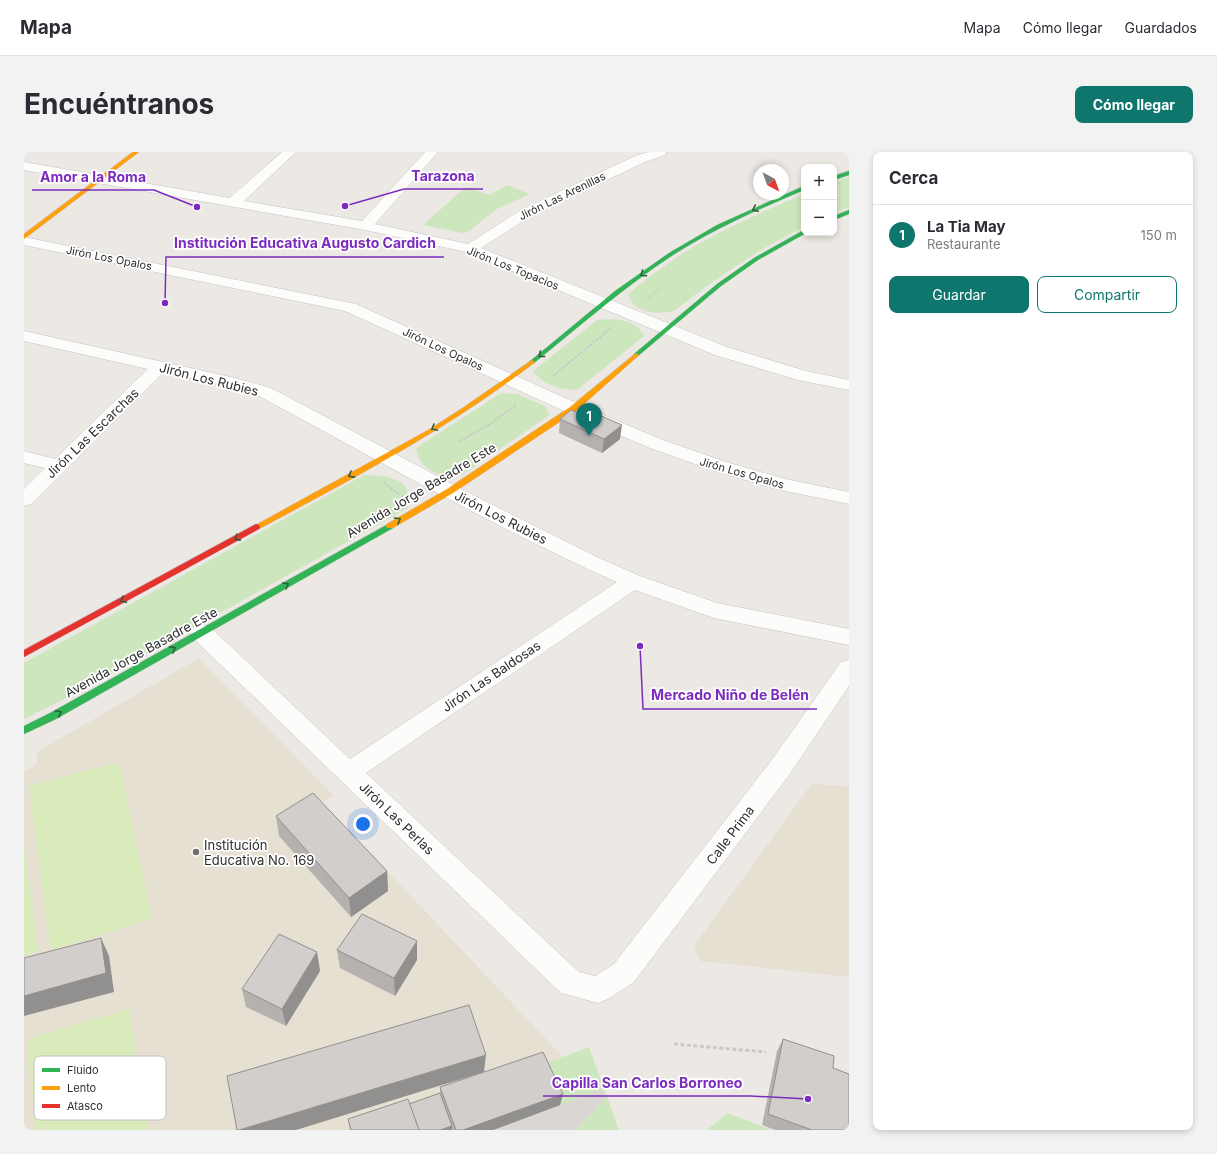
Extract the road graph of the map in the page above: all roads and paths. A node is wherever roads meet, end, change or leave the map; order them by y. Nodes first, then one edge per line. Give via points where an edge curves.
1 (136, 152) edge
2 (290, 152) edge
3 (432, 152) edge
4 (660, 152) edge
5 (634, 155) edge
6 (24, 166) edge
7 (849, 173) edge
8 (837, 177) edge
9 (100, 179) junction
10 (801, 189) edge
11 (234, 202) junction
12 (849, 212) edge
13 (837, 217) edge
14 (365, 226) junction
15 (801, 234) edge
16 (24, 237) edge
17 (24, 241) edge
18 (470, 249) junction
19 (605, 305) junction
20 (668, 329) junction
21 (24, 336) edge
22 (161, 366) junction
23 (509, 380) junction
24 (849, 385) edge
25 (573, 409) junction
26 (24, 457) edge
27 (385, 457) junction
28 (59, 466) junction
29 (383, 482) dead end
30 (450, 491) junction
31 (404, 498) dead end
32 (849, 498) edge
33 (24, 500) edge
34 (633, 581) junction
35 (202, 633) junction
36 (849, 637) edge
37 (24, 654) edge
38 (849, 668) edge
39 (24, 730) edge
40 (349, 772) junction
41 (598, 990) joint
42 (674, 1044) dead end
43 (766, 1052) dead end

1 - 9 main road
2 - 11 street
3 - 14 street
4 - 5 street, Jirón Las Arenillas
5 - 18 street, Jirón Las Arenillas via 526,213
6 - 9 street, Jirón Los Topacios
7 - 8 main road
9 - 11 street, Jirón Los Topacios
9 - 16 main road
10 -> 19 main road via 714,229 671,254
11 - 14 street, Jirón Los Topacios
12 - 13 main road
14 - 18 street, Jirón Los Topacios
15 - 20 main road, Avenida Jorge Basadre Este via 719,284
17 - 23 street, Jirón Los Opalos via 350,307
18 - 19 street, Jirón Los Topacios
19 - 20 street, Jirón Los Topacios
19 -> 23 main road
20 - 24 street, Jirón Los Topacios via 764,365
20 - 25 main road, Avenida Jorge Basadre Este
21 - 22 street, Jirón Los Rubies
22 - 27 street, Jirón Los Rubies via 264,392
22 - 28 street, Jirón Las Escarchas
23 - 25 street, Jirón Los Opalos
23 -> 27 main road via 452,418
25 - 30 main road, Avenida Jorge Basadre Este
25 - 32 street, Jirón Los Opalos via 713,465 779,484
26 - 28 street
27 - 30 street, Jirón Los Rubies
27 -> 37 main road
28 - 33 street, Jirón Las Escarchas
29 - 31 path
30 - 34 street, Jirón Los Rubies
35 -> 30 main road, Avenida Jorge Basadre Este
34 - 36 street, Jirón Los Rubies via 714,610
34 - 40 street, Jirón Las Baldosas
39 -> 35 main road, Avenida Jorge Basadre Este
35 - 40 street, Jirón Las Perlas
38 - 41 street, Calle Prima via 780,768 624,973
40 - 41 street, Jirón Las Perlas via 570,984
42 - 43 path

